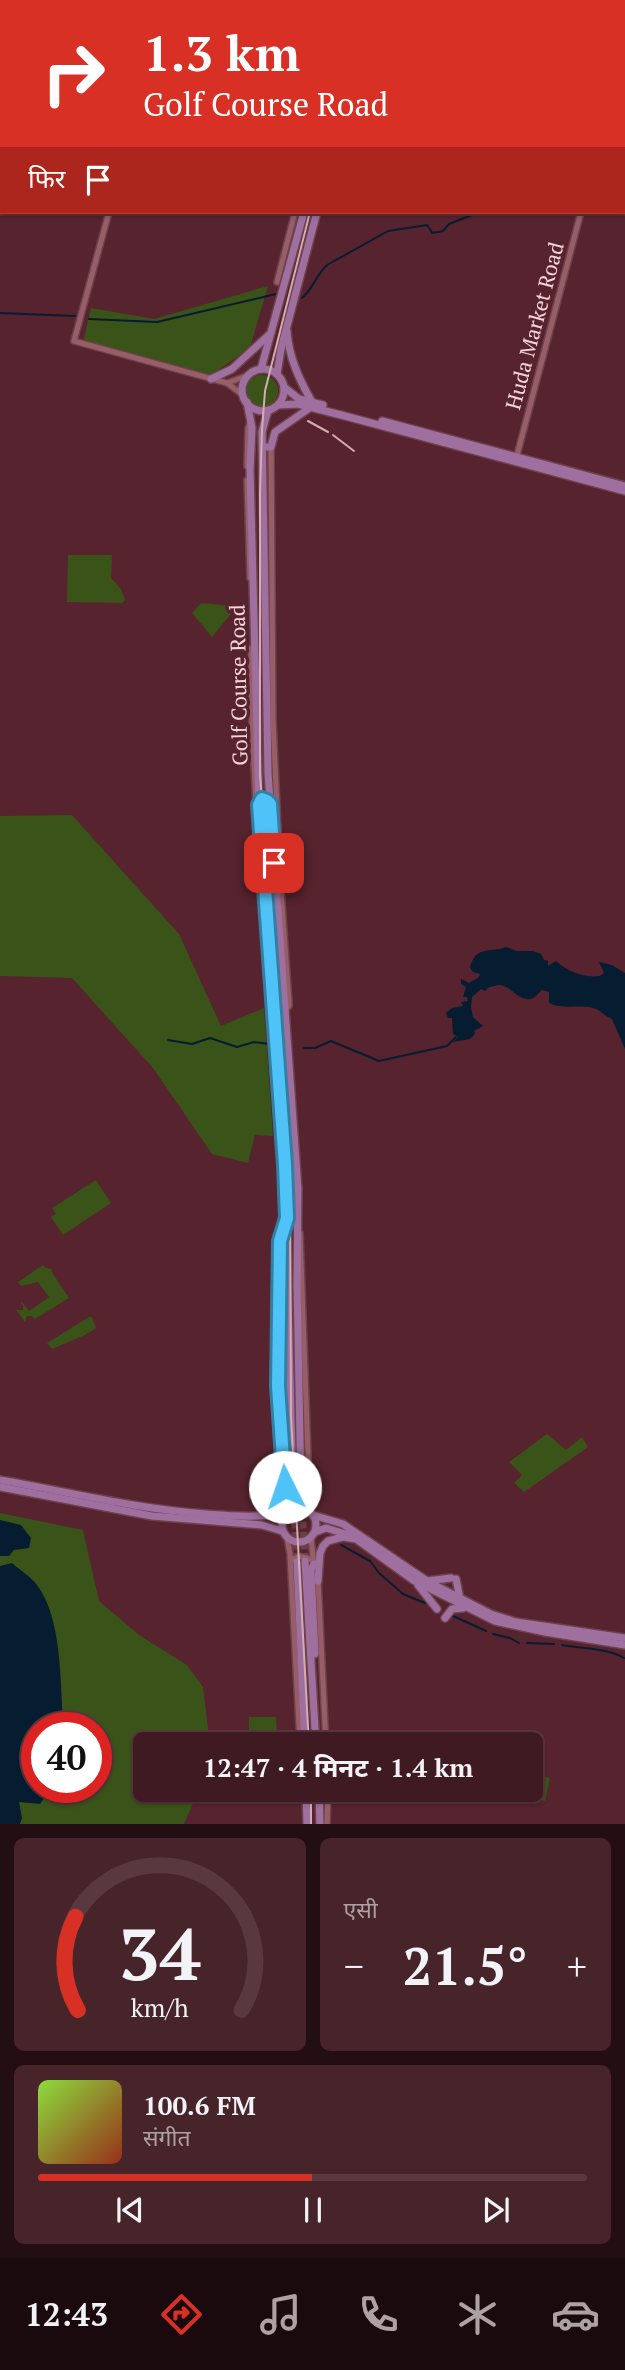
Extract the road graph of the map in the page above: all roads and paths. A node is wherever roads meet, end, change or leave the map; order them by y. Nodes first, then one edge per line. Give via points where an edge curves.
1 (108, 214) edge
2 (294, 214) edge
3 (303, 214) edge
4 (317, 214) edge
5 (580, 214) edge
6 (277, 282) dead end
7 (288, 322) junction
8 (273, 329) junction
9 (261, 369) junction
10 (277, 374) junction
11 (249, 375) junction
12 (211, 379) junction
13 (227, 383) junction
14 (284, 387) junction
15 (245, 399) junction
16 (278, 405) junction
17 (311, 405) junction
18 (268, 410) junction
19 (267, 447) junction
20 (516, 457) junction
21 (625, 488) edge
22 (265, 574) junction
23 (271, 584) junction
24 (270, 719) junction
25 (254, 724) junction
26 (270, 804) junction
27 (259, 805) junction
28 (284, 1010) junction
29 (274, 1021) junction
30 (287, 1218) junction
31 (0, 1480) edge
32 (0, 1487) edge
33 (295, 1489) junction
34 (287, 1512) junction
35 (312, 1513) junction
36 (257, 1518) junction
37 (285, 1534) junction
38 (313, 1535) junction
39 (356, 1539) junction
40 (298, 1562) junction
41 (314, 1563) junction
42 (318, 1581) junction
43 (427, 1581) junction
44 (416, 1582) junction
45 (460, 1599) junction
46 (467, 1608) junction
47 (437, 1609) dead end
48 (445, 1618) dead end
49 (625, 1638) edge
50 (625, 1645) edge
51 (302, 1732) edge
52 (315, 1732) edge
53 (319, 1732) edge
54 (325, 1732) edge
55 (306, 1802) edge
56 (319, 1802) edge
57 (328, 1802) edge
58 (307, 1824) edge
59 (320, 1824) edge
60 (327, 1824) edge

1 - 12 street via 74,341
2 - 6 street
3 - 8 main road
4 - 7 main road
5 - 20 street, Huda Market Road
7 - 10 main road
7 - 17 main road via 288,350
8 - 9 main road
8 - 12 main road via 232,369
9 - 10 main road
9 - 11 main road
10 - 14 main road
11 - 13 street
11 - 15 main road
12 - 13 street
13 - 15 street
14 - 16 main road
14 - 17 main road
15 - 18 main road via 256,410
15 - 25 main road, Golf Course Road via 251,421
16 - 17 main road
16 - 18 main road
17 - 19 main road via 275,432
17 - 20 main road
18 - 19 main road, Golf Course Road via 264,421
19 - 22 main road, Golf Course Road
19 - 23 street
20 - 21 main road
22 - 23 main road
22 - 24 main road, Golf Course Road
23 - 24 street
24 - 26 main road, Golf Course Road
24 - 28 street via 284,895 289,1005
25 - 27 main road, Golf Course Road
25 - 29 street
26 - 27 main road via 262,799
26 - 28 main road, Golf Course Road
27 - 29 main road, Golf Course Road
28 - 33 main road, Golf Course Road via 298,1216
29 - 30 main road, Golf Course Road
30 - 33 main road
30 - 33 street, Golf Course Road via 280,1241 278,1386
31 - 36 main road via 141,1508
32 - 37 main road via 152,1516 262,1525
33 - 34 street, Golf Course Road
33 - 35 street, Golf Course Road
33 - 36 main road
34 - 35 main road via 298,1507
34 - 36 main road
34 - 37 main road
35 - 38 main road via 317,1526
35 - 43 main road via 343,1524
37 - 38 main road via 299,1542
37 - 40 street
38 - 39 main road via 326,1528
38 - 41 street
39 - 42 main road via 335,1538 323,1546
39 - 44 main road
40 - 41 street via 295,1558 306,1557
40 - 51 main road
40 - 52 main road
41 - 42 street
41 - 53 main road
42 - 54 street
43 - 45 main road
43 - 45 main road via 454,1578
44 - 46 main road
44 - 47 main road
45 - 49 main road via 516,1622
46 - 48 main road via 452,1609
46 - 50 main road via 512,1626
55 - 58 main road
56 - 59 main road
57 - 60 street

